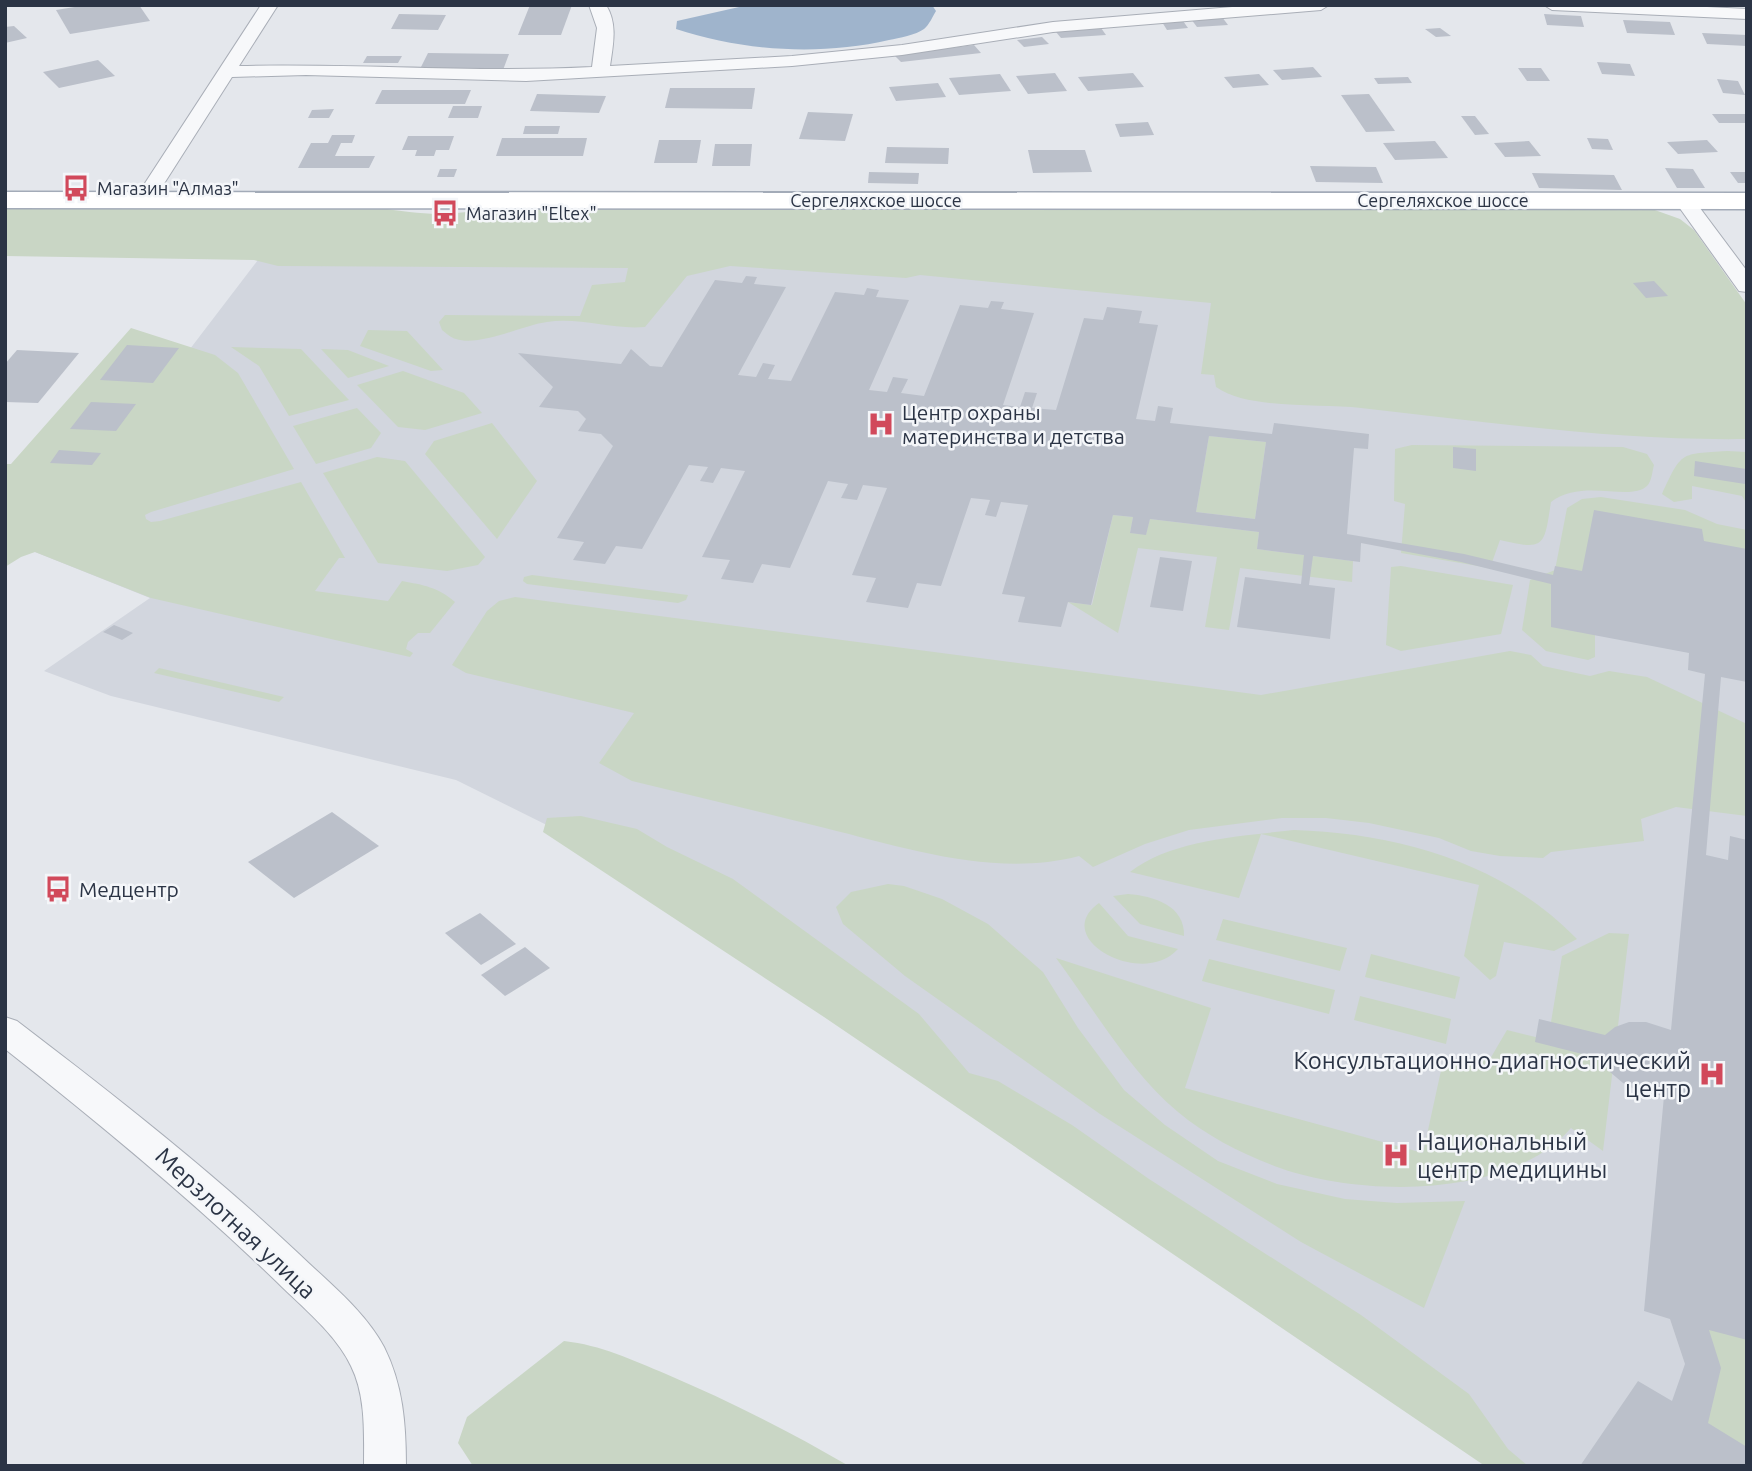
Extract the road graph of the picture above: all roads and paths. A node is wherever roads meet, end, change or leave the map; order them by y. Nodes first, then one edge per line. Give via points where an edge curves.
1 (270, 5) edge
2 (597, 5) edge
3 (1321, 5) edge
4 (1552, 5) edge
5 (1747, 14) edge
6 (601, 70) junction
7 (228, 72) junction
8 (5, 200) edge
9 (144, 200) junction
10 (1684, 200) junction
11 (1747, 201) edge
12 (1747, 286) edge
13 (5, 1030) edge
14 (384, 1466) edge

1 - 7 street
2 - 6 street via 606,22
3 - 6 street via 1053,27 844,57
4 - 5 street
6 - 7 street via 526,76
7 - 9 street
8 - 9 main road, Сергеляхское шоссе
9 - 10 main road, Сергеляхское шоссе
10 - 11 main road, Сергеляхское шоссе
10 - 12 street
13 - 14 street, Мерзлотная улица via 237,1218 337,1317 370,1360 385,1412

